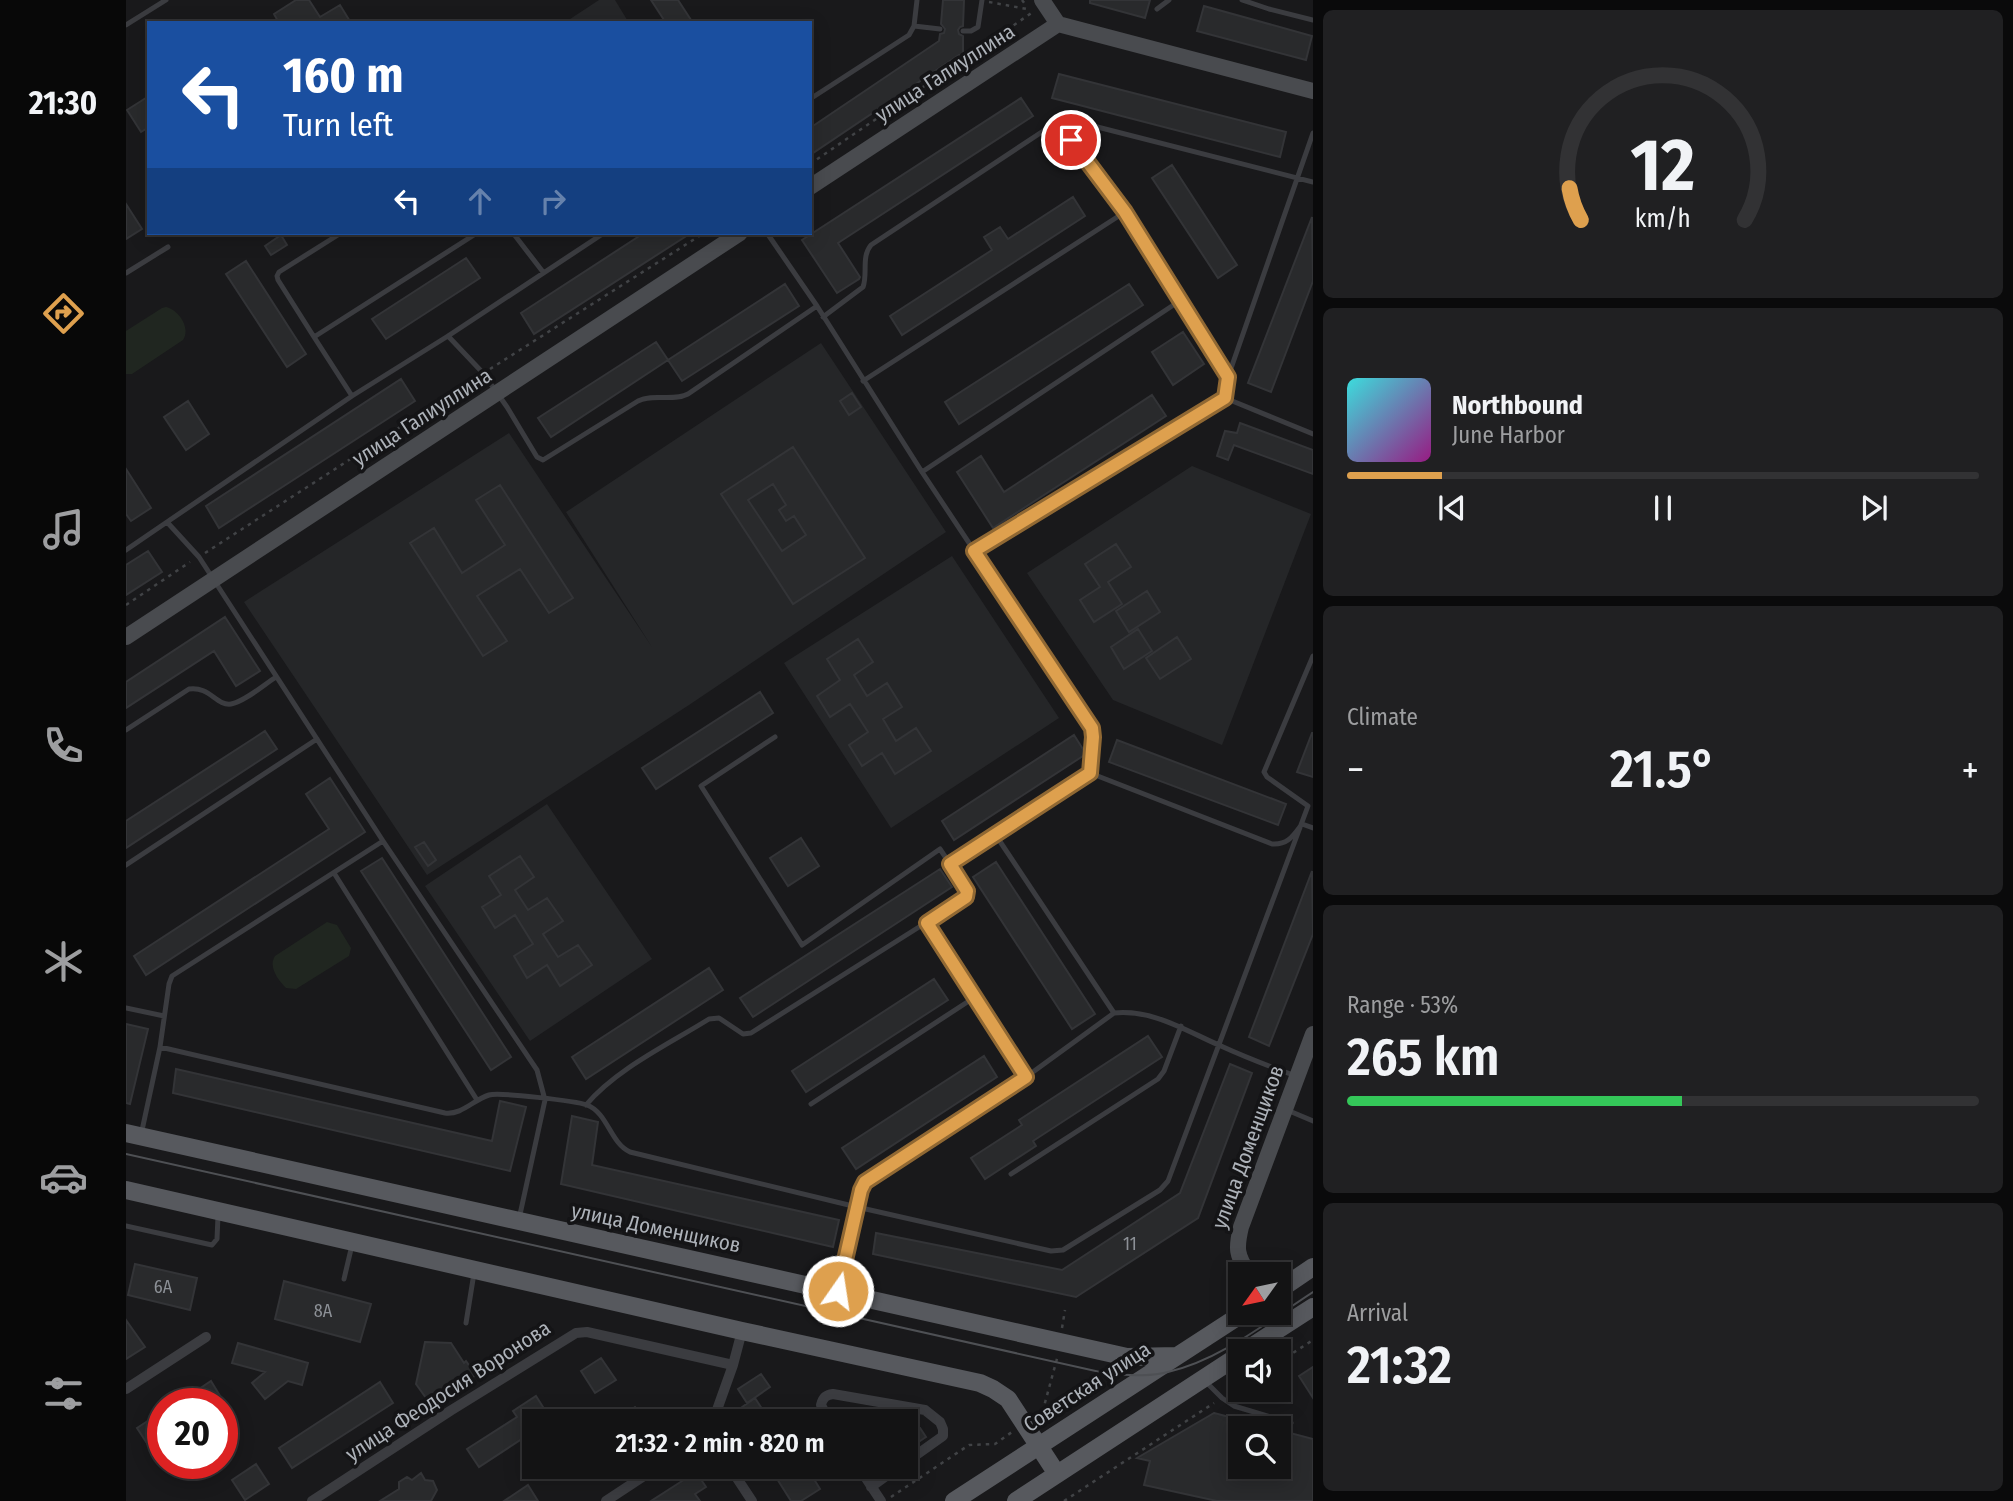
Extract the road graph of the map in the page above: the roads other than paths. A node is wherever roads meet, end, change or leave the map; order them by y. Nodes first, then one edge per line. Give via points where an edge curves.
1 (166, 0) edge
2 (917, 0) edge
3 (982, 0) edge
4 (1169, 0) edge
5 (1242, 0) edge
6 (1271, 0) edge
7 (1043, 2) edge
8 (1157, 9) dead end
9 (1269, 9) junction
10 (1313, 20) edge
11 (126, 24) edge
12 (1058, 24) junction
13 (914, 26) junction
14 (940, 29) dead end
15 (963, 31) dead end
16 (1313, 91) edge
17 (812, 98) edge
18 (1057, 122) junction
19 (1313, 133) edge
20 (1298, 178) junction
21 (1313, 182) edge
22 (812, 186) edge
23 (1125, 212) junction
24 (338, 235) edge
25 (474, 235) edge
26 (515, 235) edge
27 (601, 235) edge
28 (737, 235) edge
29 (768, 235) edge
30 (168, 247) dead end
31 (543, 272) junction
32 (126, 273) edge
33 (1181, 300) junction
34 (817, 306) junction
35 (823, 317) junction
36 (448, 336) junction
37 (314, 337) junction
38 (1228, 377) junction
39 (863, 381) junction
40 (496, 393) junction
41 (352, 396) junction
42 (1225, 398) junction
43 (1313, 434) edge
44 (922, 472) junction
45 (167, 522) junction
46 (126, 550) edge
47 (974, 551) junction
48 (214, 579) junction
49 (126, 637) edge
50 (1313, 656) edge
51 (276, 677) junction
52 (126, 730) edge
53 (775, 737) dead end
54 (317, 739) junction
55 (1090, 773) junction
56 (1302, 824) junction
57 (1313, 828) edge
58 (995, 834) junction
59 (383, 841) junction
60 (950, 864) junction
61 (126, 865) edge
62 (334, 873) junction
63 (927, 923) junction
64 (975, 997) junction
65 (126, 1007) edge
66 (1114, 1013) junction
67 (164, 1016) junction
68 (1181, 1026) junction
69 (1313, 1034) edge
70 (1218, 1045) junction
71 (160, 1046) junction
72 (1297, 1076) junction
73 (1026, 1077) junction
74 (477, 1100) junction
75 (545, 1100) junction
76 (811, 1104) dead end
77 (586, 1105) junction
78 (1284, 1109) junction
79 (1313, 1121) edge
80 (133, 1134) edge
81 (1012, 1174) dead end
82 (126, 1190) edge
83 (857, 1207) junction
84 (219, 1211) junction
85 (519, 1221) junction
86 (126, 1226) edge
87 (352, 1242) junction
88 (1241, 1262) edge
89 (1313, 1267) edge
90 (475, 1270) junction
91 (344, 1279) dead end
92 (1292, 1281) edge
93 (838, 1291) junction
94 (1313, 1307) edge
95 (1292, 1314) edge
96 (466, 1323) dead end
97 (1228, 1323) edge
98 (1272, 1325) edge
99 (742, 1331) junction
100 (206, 1336) dead end
101 (1257, 1339) edge
102 (1177, 1356) junction
103 (1228, 1362) edge
104 (733, 1365) junction
105 (1203, 1378) junction
106 (126, 1389) edge
107 (717, 1409) edge
108 (823, 1409) edge
109 (1268, 1416) edge
110 (1039, 1446) junction
111 (918, 1454) edge
112 (1057, 1474) junction
113 (639, 1479) edge
114 (738, 1479) edge
115 (866, 1479) edge
116 (882, 1479) edge
117 (871, 1487) junction
118 (312, 1501) edge
119 (606, 1501) edge
120 (752, 1501) edge
121 (883, 1501) edge
122 (954, 1501) edge
123 (1016, 1501) edge

1 - 11 lane
2 - 13 lane
3 - 15 lane via 978,27
4 - 8 lane
5 - 9 lane
6 - 9 lane
7 - 12 street
9 - 10 lane
12 - 16 street
12 - 22 street, улица Галиуллина
13 - 14 lane
13 - 17 lane via 906,38
18 - 20 lane via 1069,120
18 - 23 lane
18 - 35 lane via 871,245 863,287
19 - 20 lane
20 - 21 lane
20 - 38 lane
23 - 33 lane
23 - 39 lane
24 - 37 lane via 277,276
25 - 37 lane
26 - 31 lane
27 - 31 lane
28 - 40 street, улица Галиуллина
29 - 34 lane
30 - 32 lane
31 - 36 lane
33 - 38 lane
33 - 44 lane
34 - 35 lane
34 - 40 lane via 688,394 645,398 543,460
35 - 39 lane
36 - 40 lane
36 - 41 lane
37 - 41 lane
38 - 42 lane
39 - 44 lane
40 - 48 street, улица Галиуллина
41 - 45 lane
42 - 43 lane
42 - 47 lane
44 - 47 lane
45 - 46 lane
45 - 48 lane
47 - 55 lane via 1092,728
48 - 49 street, улица Галиуллина
48 - 51 lane
50 - 56 lane via 1264,772 1308,806
51 - 52 lane via 231,704 204,690 189,689
51 - 54 lane
53 - 60 lane via 701,786 802,945 940,849
54 - 59 lane
54 - 61 lane
55 - 56 lane via 1272,844 1288,841
55 - 58 lane
56 - 57 lane
56 - 70 lane
58 - 60 lane
58 - 66 lane
59 - 62 lane
59 - 75 lane via 537,1070
60 - 63 lane via 967,891 966,897
62 - 67 lane via 176,973 169,984
62 - 74 lane
63 - 64 lane
63 - 77 lane via 751,1033 743,1034 719,1018 709,1019 614,1078
64 - 73 lane
64 - 76 lane
65 - 67 lane
66 - 68 lane via 1137,1013
66 - 73 lane
67 - 71 lane
68 - 70 lane
68 - 81 lane via 1162,1076
69 - 72 street, улица Доменщиков
70 - 72 lane
70 - 83 lane via 1165,1186 1063,1250
71 - 74 lane via 445,1113 456,1113
71 - 80 lane
72 - 78 street, улица Доменщиков
73 - 83 lane via 869,1179
74 - 75 lane via 494,1094
75 - 77 lane
75 - 85 lane
77 - 83 lane via 630,1152
78 - 79 lane
78 - 88 street, улица Доменщиков via 1241,1227 1237,1245
80 - 85 main road, улица Доменщиков
82 - 84 main road
83 - 93 lane
84 - 86 lane via 217,1239 212,1245
84 - 87 main road
85 - 93 main road, улица Доменщиков
87 - 90 main road
87 - 91 lane
89 - 92 main road
90 - 96 lane
90 - 99 main road
93 - 102 main road, улица Доменщиков via 1127,1357
94 - 95 main road
97 - 102 main road, Советская улица
98 - 101 main road
99 - 104 street
99 - 110 main road via 980,1383 1008,1399
100 - 106 street
102 - 110 main road, Советская улица
103 - 105 main road
104 - 107 street
104 - 118 street, улица Феодосия Воронова via 576,1333
105 - 109 lane via 1234,1406
105 - 112 main road
108 - 111 street via 823,1399 833,1394 925,1410 940,1422 943,1436
110 - 112 main road
110 - 122 main road, Советская улица
112 - 123 main road
113 - 119 street
114 - 120 street
115 - 117 street
116 - 117 street
117 - 121 street

